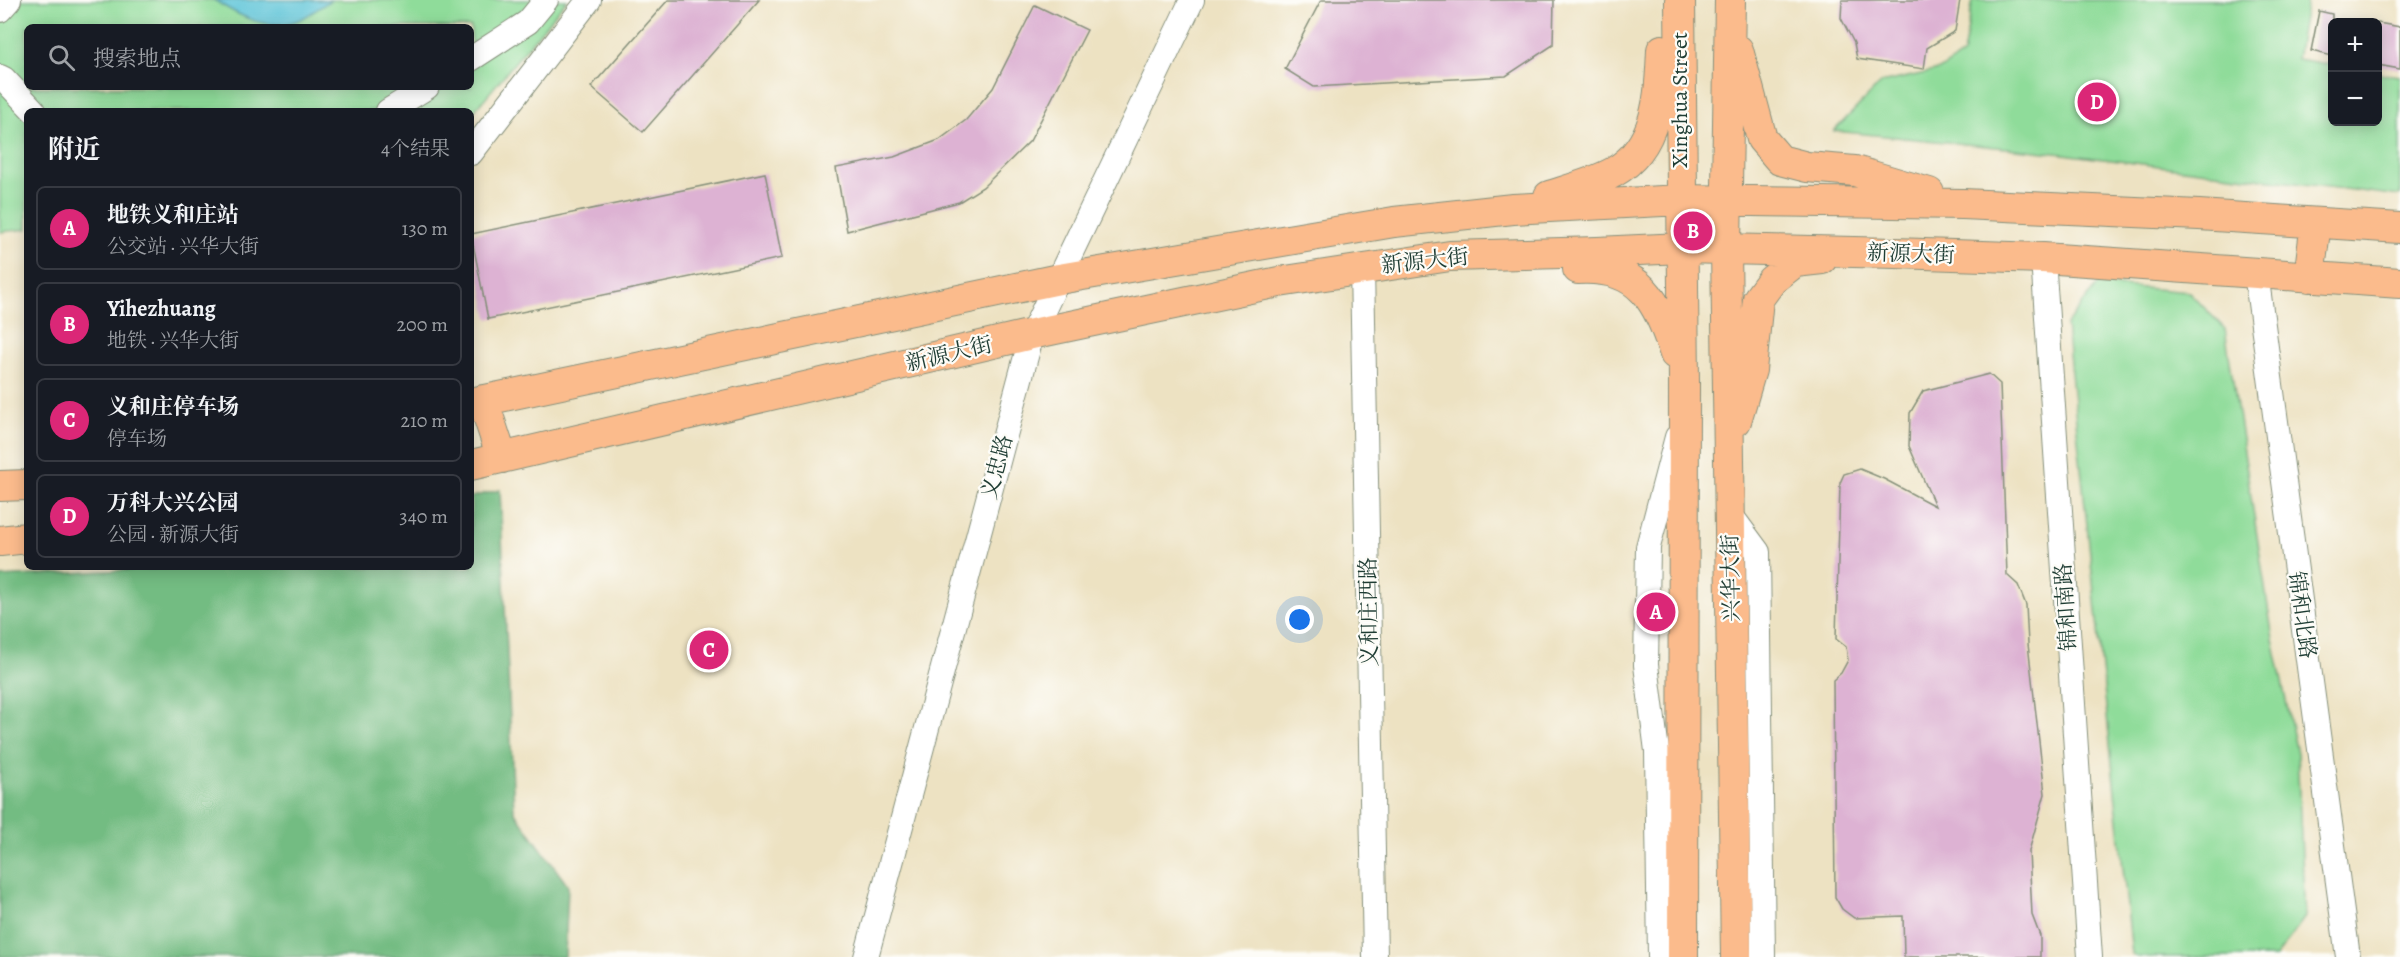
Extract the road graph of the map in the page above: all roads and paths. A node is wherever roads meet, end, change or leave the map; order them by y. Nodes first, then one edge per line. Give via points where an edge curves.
1 (9, 0) edge
2 (546, 0) edge
3 (589, 0) edge
4 (1192, 0) edge
5 (1671, 0) edge
6 (1680, 0) edge
7 (0, 10) edge
8 (1730, 11) edge
9 (474, 57) edge
10 (0, 77) edge
11 (422, 90) edge
12 (31, 108) edge
13 (393, 108) edge
14 (474, 149) edge
15 (1681, 200) junction
16 (1727, 200) junction
17 (1963, 204) junction
18 (1513, 208) junction
19 (2316, 223) junction
20 (2400, 228) edge
21 (1682, 248) junction
22 (1726, 248) junction
23 (1895, 253) junction
24 (1450, 256) junction
25 (2043, 258) junction
26 (1362, 268) junction
27 (2256, 273) junction
28 (2309, 277) junction
29 (1059, 279) junction
30 (2400, 283) edge
31 (1032, 334) junction
32 (1684, 381) junction
33 (477, 402) edge
34 (1683, 411) junction
35 (1727, 449) junction
36 (502, 458) junction
37 (474, 464) edge
38 (24, 485) edge
39 (0, 486) edge
40 (1730, 514) junction
41 (24, 538) edge
42 (0, 541) edge
43 (866, 957) edge
44 (1375, 957) edge
45 (1660, 957) edge
46 (1683, 957) edge
47 (1736, 957) edge
48 (1763, 957) edge
49 (2090, 957) edge
50 (2348, 957) edge

1 - 7 street
2 - 9 street via 528,22
3 - 14 street
4 - 29 street, 义忠路
5 - 18 main road via 1662,42 1655,120 1641,148 1616,171
6 - 15 main road, Xinghua Street
8 - 16 main road
8 - 17 main road via 1762,139 1780,160 1807,167 1856,171
10 - 12 street
11 - 13 street
15 - 16 main road
15 - 18 main road
15 - 21 main road, 兴华大街
16 - 17 main road
16 - 22 main road, 兴华大街
17 - 19 main road
18 - 29 main road via 1394,222
19 - 20 main road
19 - 28 main road
21 - 22 main road, 新源大街
21 - 24 main road, 新源大街
21 - 32 main road, 兴华大街
22 - 23 main road, 新源大街
22 - 35 main road, 兴华大街
23 - 25 main road, 新源大街
23 - 35 main road via 1795,262 1772,280 1758,299 1751,370
24 - 26 main road, 新源大街
24 - 32 main road via 1552,270 1618,271 1642,287 1663,318
25 - 27 main road, 新源大街
25 - 49 street, 锦和南路
26 - 31 main road, 新源大街
26 - 44 street, 义和庄西路
27 - 28 main road, 新源大街
27 - 50 street, 锦和北路
28 - 30 main road, 新源大街
29 - 31 street, 义忠路
29 - 33 main road
31 - 36 main road, 新源大街
31 - 43 street, 义忠路
32 - 34 main road, 兴华大街
33 - 36 main road
34 - 45 street via 1648,547 1646,665 1657,751
34 - 46 main road, 兴华大街
35 - 40 main road, 兴华大街
36 - 37 main road, 新源大街
38 - 39 main road
40 - 47 main road, 兴华大街
40 - 48 street via 1758,552
41 - 42 main road

